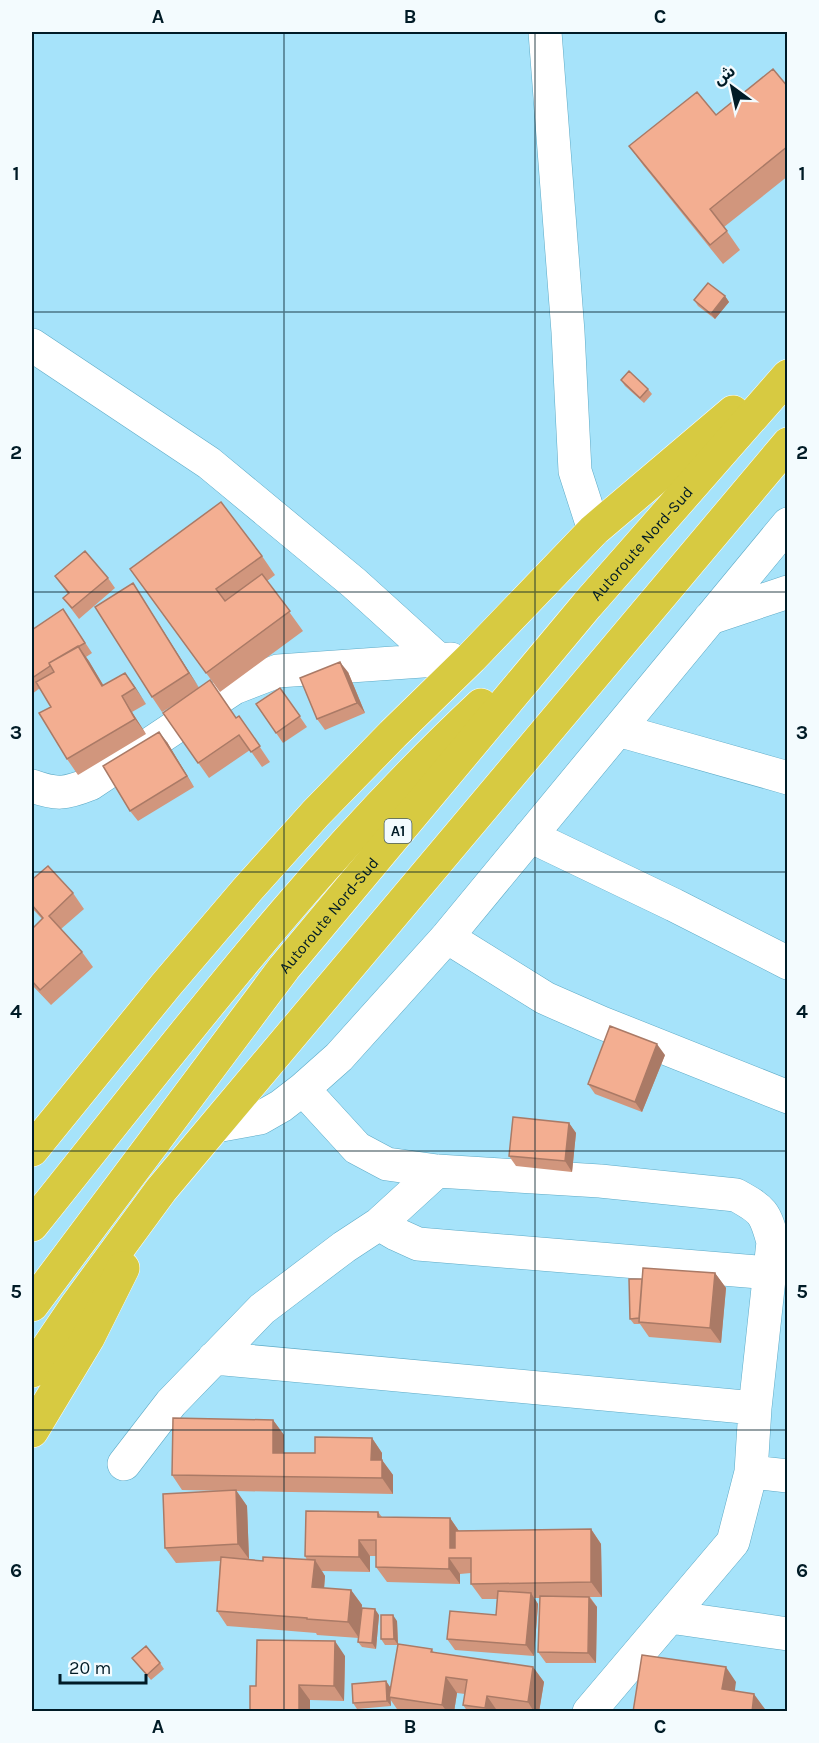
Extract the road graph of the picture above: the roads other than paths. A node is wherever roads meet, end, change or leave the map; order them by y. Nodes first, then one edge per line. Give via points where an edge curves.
1 (545, 32) edge
2 (32, 345) edge
3 (788, 367) edge
4 (788, 376) edge
5 (788, 444) edge
6 (788, 524) edge
7 (594, 530) junction
8 (788, 592) edge
9 (587, 605) junction
10 (710, 618) junction
11 (471, 658) junction
12 (439, 660) junction
13 (618, 730) junction
14 (788, 778) edge
15 (32, 786) edge
16 (530, 836) junction
17 (447, 938) junction
18 (788, 963) edge
19 (303, 1089) junction
20 (788, 1097) edge
21 (216, 1126) junction
22 (32, 1150) edge
23 (437, 1171) junction
24 (161, 1190) junction
25 (379, 1224) junction
26 (32, 1225) edge
27 (770, 1274) junction
28 (32, 1305) edge
29 (775, 1338) edge
30 (214, 1358) junction
31 (32, 1371) edge
32 (755, 1408) junction
33 (32, 1431) edge
34 (124, 1464) dead end
35 (751, 1472) junction
36 (788, 1476) edge
37 (670, 1617) junction
38 (788, 1634) edge
39 (589, 1712) edge

1 - 7 street via 575,471
2 - 12 street via 208,463 354,583
3 - 7 highway
4 - 9 highway, Autoroute Nord-Sud / A1
5 - 21 highway
6 - 10 street
7 - 11 highway
8 - 10 street
9 - 26 highway via 435,747 309,883
9 - 28 highway, Autoroute Nord-Sud / A1 via 284,968
10 - 13 street
11 - 12 street
11 - 22 highway via 316,813 247,890
12 - 15 street via 278,671 234,688 90,784 69,793 47,792
13 - 14 street
13 - 16 street
16 - 17 street
16 - 18 street
17 - 19 street via 339,1057
17 - 20 street via 545,998
19 - 21 street via 260,1118
19 - 23 street via 357,1148 387,1164
21 - 24 highway
23 - 25 street
23 - 27 street via 600,1181 736,1195 756,1206 767,1219 773,1242
24 - 31 highway
24 - 33 highway via 88,1338
25 - 27 street via 418,1244
25 - 30 street via 262,1310
27 - 29 street
29 - 32 street
30 - 32 street
30 - 34 street via 171,1403
32 - 35 street
35 - 36 street
35 - 37 street via 733,1542
37 - 38 street
37 - 39 street

